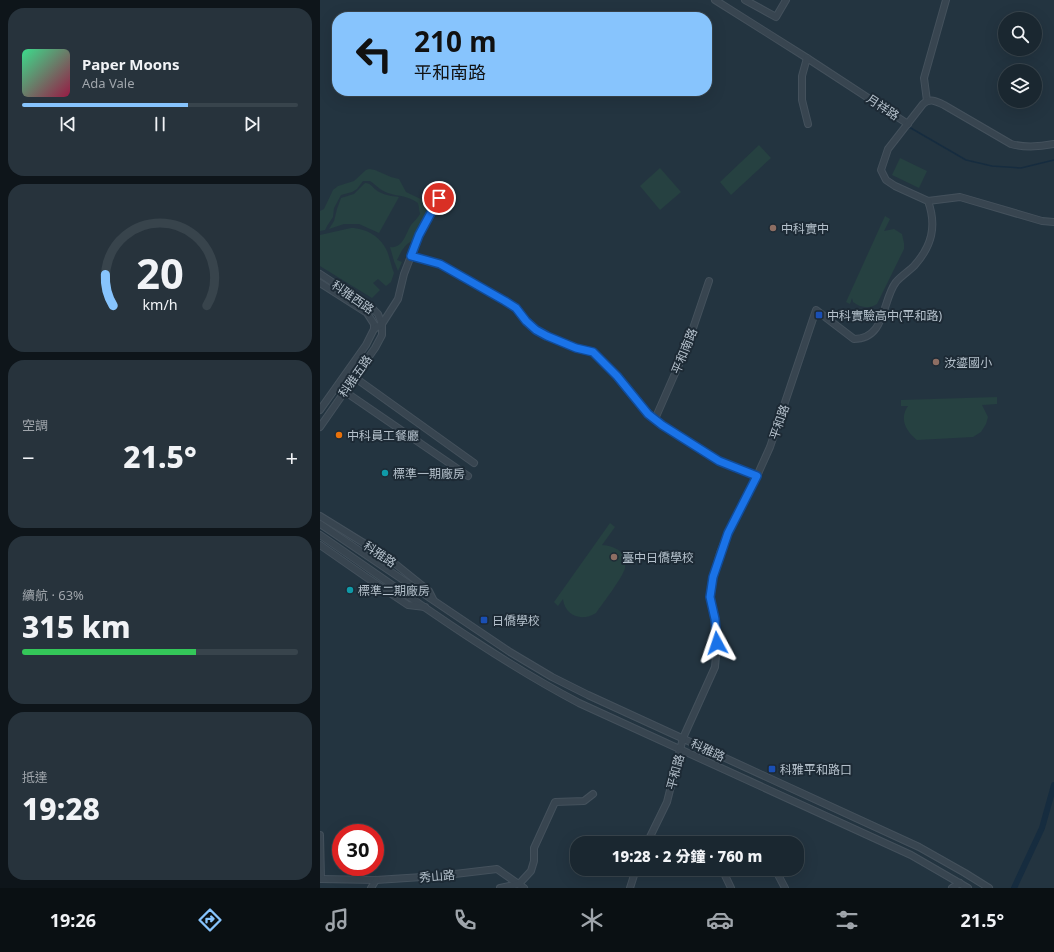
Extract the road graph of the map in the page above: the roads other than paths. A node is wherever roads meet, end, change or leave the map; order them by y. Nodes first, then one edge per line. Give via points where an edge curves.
1 (715, 0) edge
2 (745, 0) edge
3 (786, 0) edge
4 (946, 0) edge
5 (806, 59) junction
6 (927, 101) junction
7 (808, 124) dead end
8 (907, 125) junction
9 (1054, 144) edge
10 (439, 198) dead end
11 (928, 201) junction
12 (1054, 222) edge
13 (411, 256) junction
14 (320, 274) edge
15 (709, 281) dead end
16 (320, 283) edge
17 (382, 324) junction
18 (374, 329) junction
19 (354, 377) junction
20 (344, 391) junction
21 (320, 410) edge
22 (655, 419) junction
23 (320, 427) edge
24 (474, 463) dead end
25 (468, 476) dead end
26 (757, 476) junction
27 (320, 516) edge
28 (320, 524) edge
29 (320, 535) edge
30 (320, 545) edge
31 (433, 600) junction
32 (426, 607) junction
33 (683, 738) junction
34 (681, 749) junction
35 (593, 794) dead end
36 (320, 835) edge
37 (651, 836) edge
38 (634, 876) edge
39 (725, 876) edge
40 (779, 876) edge
41 (320, 879) edge
42 (376, 880) junction
43 (960, 883) junction
44 (522, 886) edge
45 (371, 888) edge
46 (500, 888) edge
47 (630, 888) edge
48 (731, 888) edge
49 (785, 888) edge
50 (952, 888) edge
51 (968, 888) edge
52 (989, 888) edge

1 - 5 street, 月祥路
2 - 3 street via 776,17
4 - 6 street via 924,78
5 - 7 street via 802,76 802,100
5 - 8 street, 月祥路
6 - 8 street, 月祥路
6 - 9 street via 944,105 1011,144 1022,147
8 - 11 street via 888,149 881,170 886,180 895,186
10 - 13 street
11 - 12 street via 960,197 1042,221
11 - 26 street, 平和路 via 933,234 930,242 914,265 896,282 873,332 865,338 854,339 816,310 770,447
13 - 17 street via 398,299
13 - 22 street via 440,264 505,301 516,308 536,330 547,336 593,352
14 - 17 street, 科雅西路 via 373,309
15 - 22 street, 平和南路 via 687,346
16 - 18 street, 科雅西路 via 367,312
17 - 18 street
17 - 19 street, 科雅五路 via 382,335
18 - 21 street, 科雅五路 via 366,345
19 - 20 street, 科雅五路
19 - 24 street
20 - 23 street, 科雅五路
20 - 25 street
22 - 26 street via 719,461
26 - 33 street, 平和路 via 728,533 713,577 710,597 717,643 715,667
27 - 31 street, 科雅路 via 388,558 429,592
28 - 31 street, 科雅路
29 - 32 street, 科雅路
30 - 32 street, 科雅路 via 408,605
31 - 33 street, 科雅路 via 552,677
32 - 34 street, 科雅路 via 545,685
33 - 34 street, 平和路
33 - 52 street, 科雅路 via 919,847
34 - 37 street, 平和路 via 668,802
34 - 43 street, 科雅路 via 911,856
35 - 44 street via 584,801 555,802 534,848 531,871
36 - 41 street
38 - 47 street
39 - 48 street
40 - 49 street
41 - 42 street, 秀山路
42 - 44 street, 秀山路 via 497,869
42 - 45 street
43 - 50 street
43 - 51 street, 科雅路
44 - 46 street

